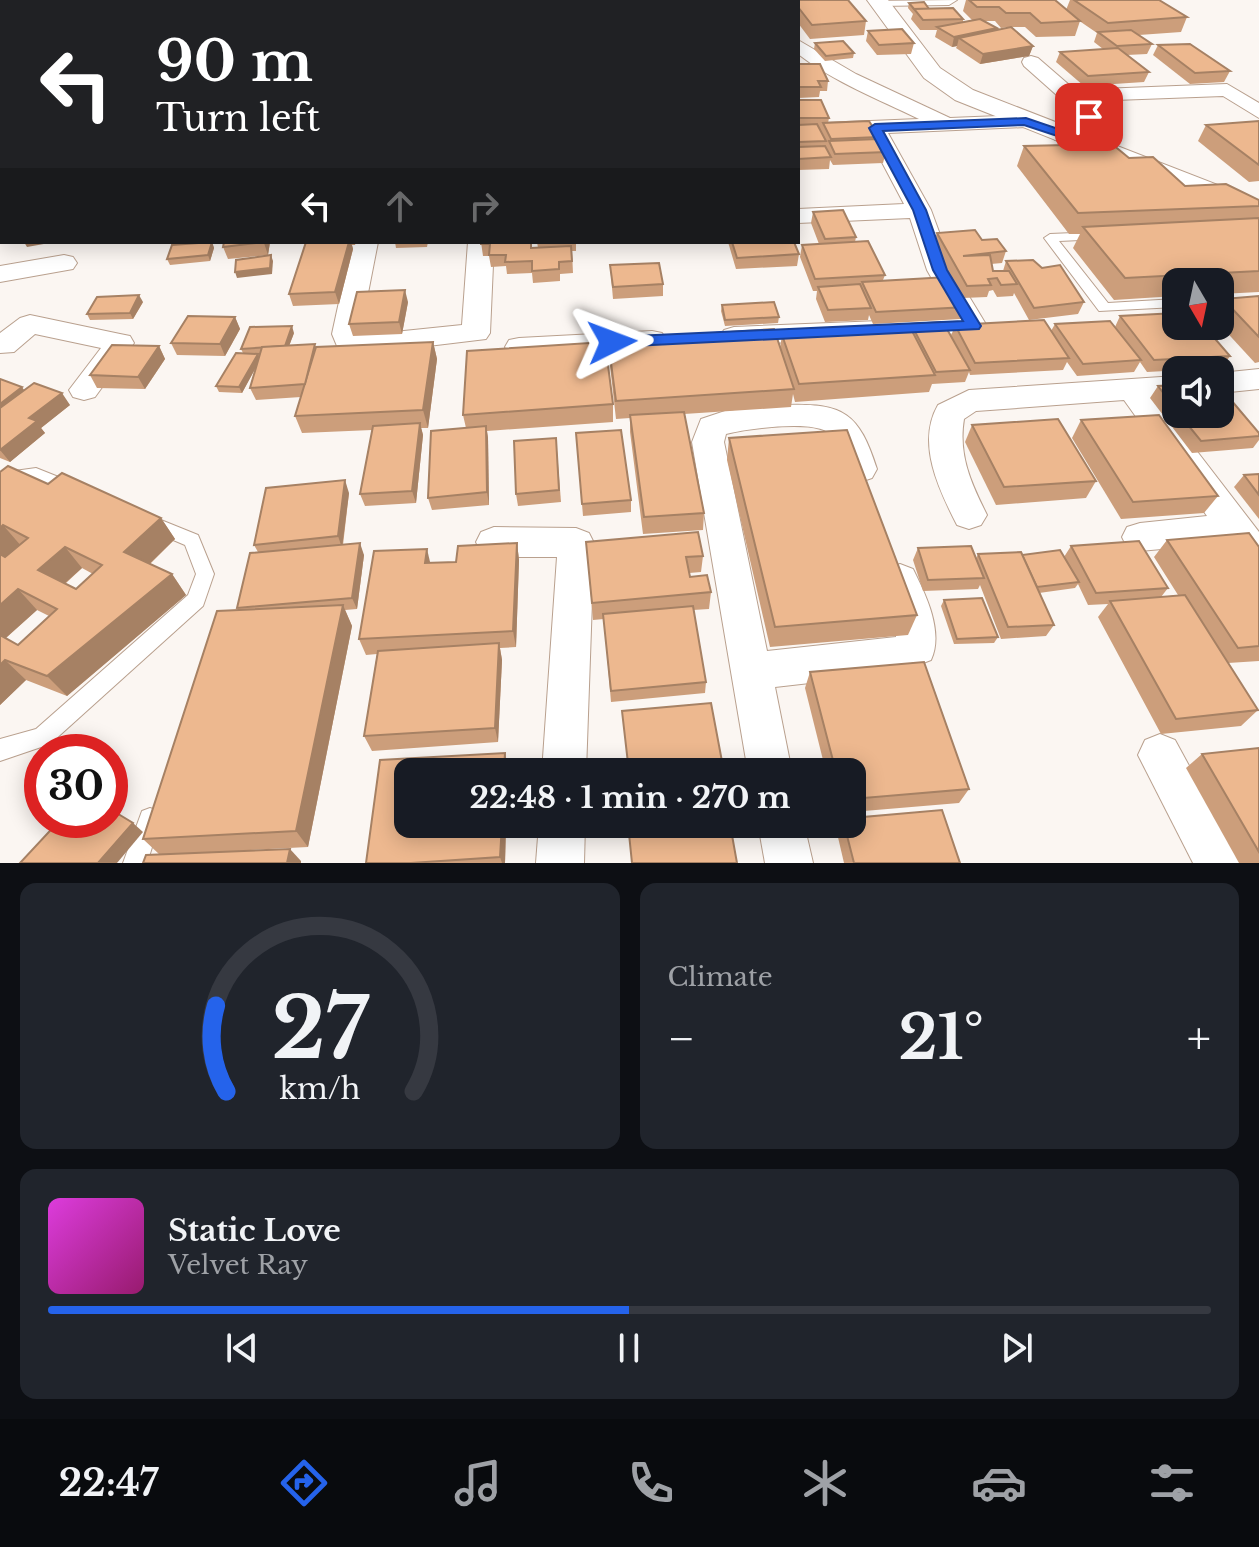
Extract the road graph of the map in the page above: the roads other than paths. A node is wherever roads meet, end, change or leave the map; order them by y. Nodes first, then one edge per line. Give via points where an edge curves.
1 (878, 0) edge
2 (949, 0) edge
3 (808, 62) edge
4 (1031, 62) edge
5 (1259, 86) edge
6 (1227, 90) junction
7 (1072, 96) junction
8 (1259, 112) edge
9 (1026, 121) junction
10 (949, 125) junction
11 (875, 128) junction
12 (800, 130) edge
13 (1063, 135) junction
14 (919, 210) junction
15 (1259, 212) edge
16 (800, 216) edge
17 (1120, 235) edge
18 (365, 244) edge
19 (481, 244) edge
20 (64, 263) dead end
21 (0, 274) edge
22 (1162, 304) edge
23 (706, 338) edge
24 (674, 339) edge
25 (0, 343) edge
26 (519, 347) edge
27 (1259, 379) edge
28 (1234, 382) edge
29 (1162, 387) edge
30 (84, 390) dead end
31 (1133, 390) junction
32 (0, 479) edge
33 (93, 498) edge
34 (873, 505) edge
35 (969, 515) dead end
36 (135, 516) edge
37 (1235, 528) junction
38 (1140, 537) dead end
39 (494, 542) edge
40 (889, 549) edge
41 (1259, 560) edge
42 (750, 671) junction
43 (0, 750) edge
44 (1160, 755) dead end
45 (565, 758) edge
46 (767, 758) edge
47 (155, 804) edge
48 (561, 838) edge
49 (784, 838) edge
50 (135, 863) edge
51 (560, 863) edge
52 (789, 863) edge
53 (1218, 863) edge

1 - 2 street
1 - 9 street via 932,73 964,95
3 - 10 street
4 - 7 street
5 - 6 street
6 - 7 street
6 - 8 street
7 - 13 street via 1089,117
9 - 10 street
9 - 13 street
10 - 11 street
11 - 12 street
11 - 14 street
13 - 15 street
14 - 16 street
14 - 23 street via 940,270 973,326
17 - 22 lane via 1050,238 1104,308
18 - 19 street via 346,334 362,345 476,333
20 - 21 street
24 - 26 street
25 - 30 street via 30,324 120,343
27 - 28 street
29 - 31 street
31 - 35 street via 969,401 949,413 943,439 950,473
31 - 37 street
32 - 33 lane via 36,474
34 - 42 street via 848,432 836,419 818,415 712,427 708,442
36 - 43 lane via 192,540 205,574 196,600 42,737
37 - 38 street
37 - 41 street
39 - 45 street via 576,543
40 - 42 street via 914,621 917,647 897,655
42 - 46 street
44 - 53 street
47 - 50 lane
48 - 51 street
49 - 52 street

